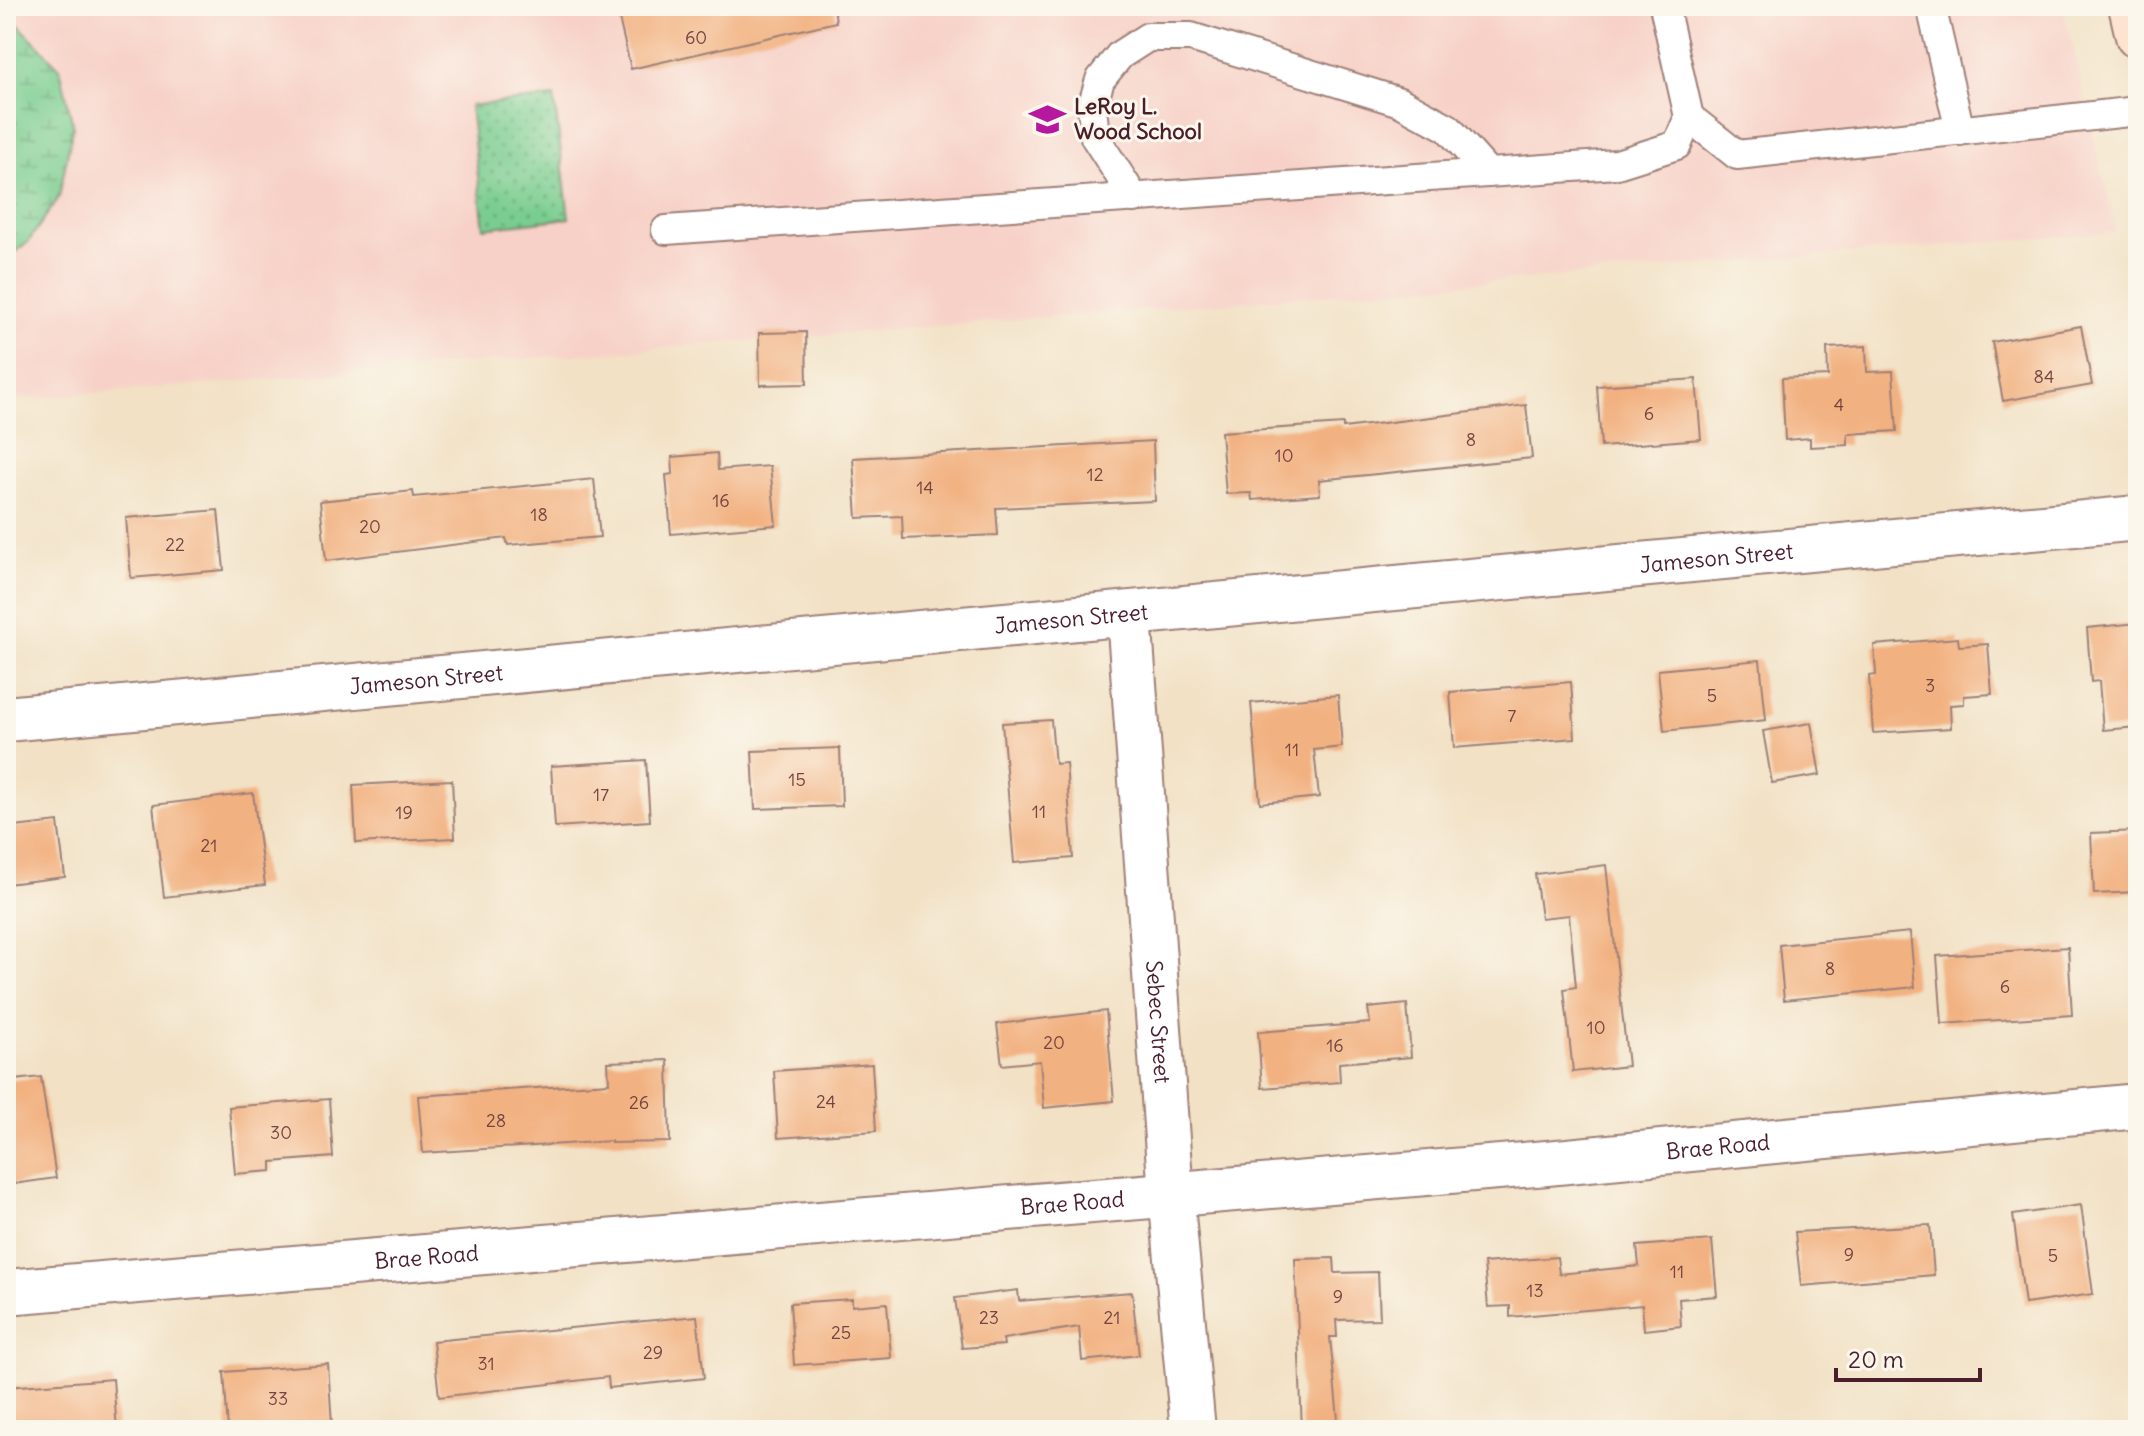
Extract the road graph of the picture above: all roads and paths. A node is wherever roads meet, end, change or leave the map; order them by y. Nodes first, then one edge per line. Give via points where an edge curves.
1 (1664, 6) edge
2 (1931, 6) edge
3 (2131, 6) edge
4 (2138, 36) edge
5 (2138, 111) edge
6 (1689, 117) junction
7 (1960, 131) junction
8 (1488, 173) junction
9 (1134, 198) junction
10 (666, 230) dead end
11 (2138, 518) edge
12 (1129, 615) junction
13 (6, 719) edge
14 (2138, 1106) edge
15 (1171, 1194) junction
16 (6, 1292) edge
17 (1193, 1430) edge

1 - 6 lane
2 - 7 lane
3 - 4 main road
5 - 7 lane
6 - 7 lane via 1737,155
6 - 8 lane via 1677,145 1617,164
8 - 9 lane
8 - 9 lane via 1448,128 1400,102 1191,37 1148,37 1120,55 1100,80 1092,107 1095,137
9 - 10 lane
11 - 12 street, Jameson Street
12 - 13 street, Jameson Street
12 - 15 street, Sebec Street
14 - 15 street, Brae Road
15 - 16 street, Brae Road
15 - 17 street, Sebec Street

